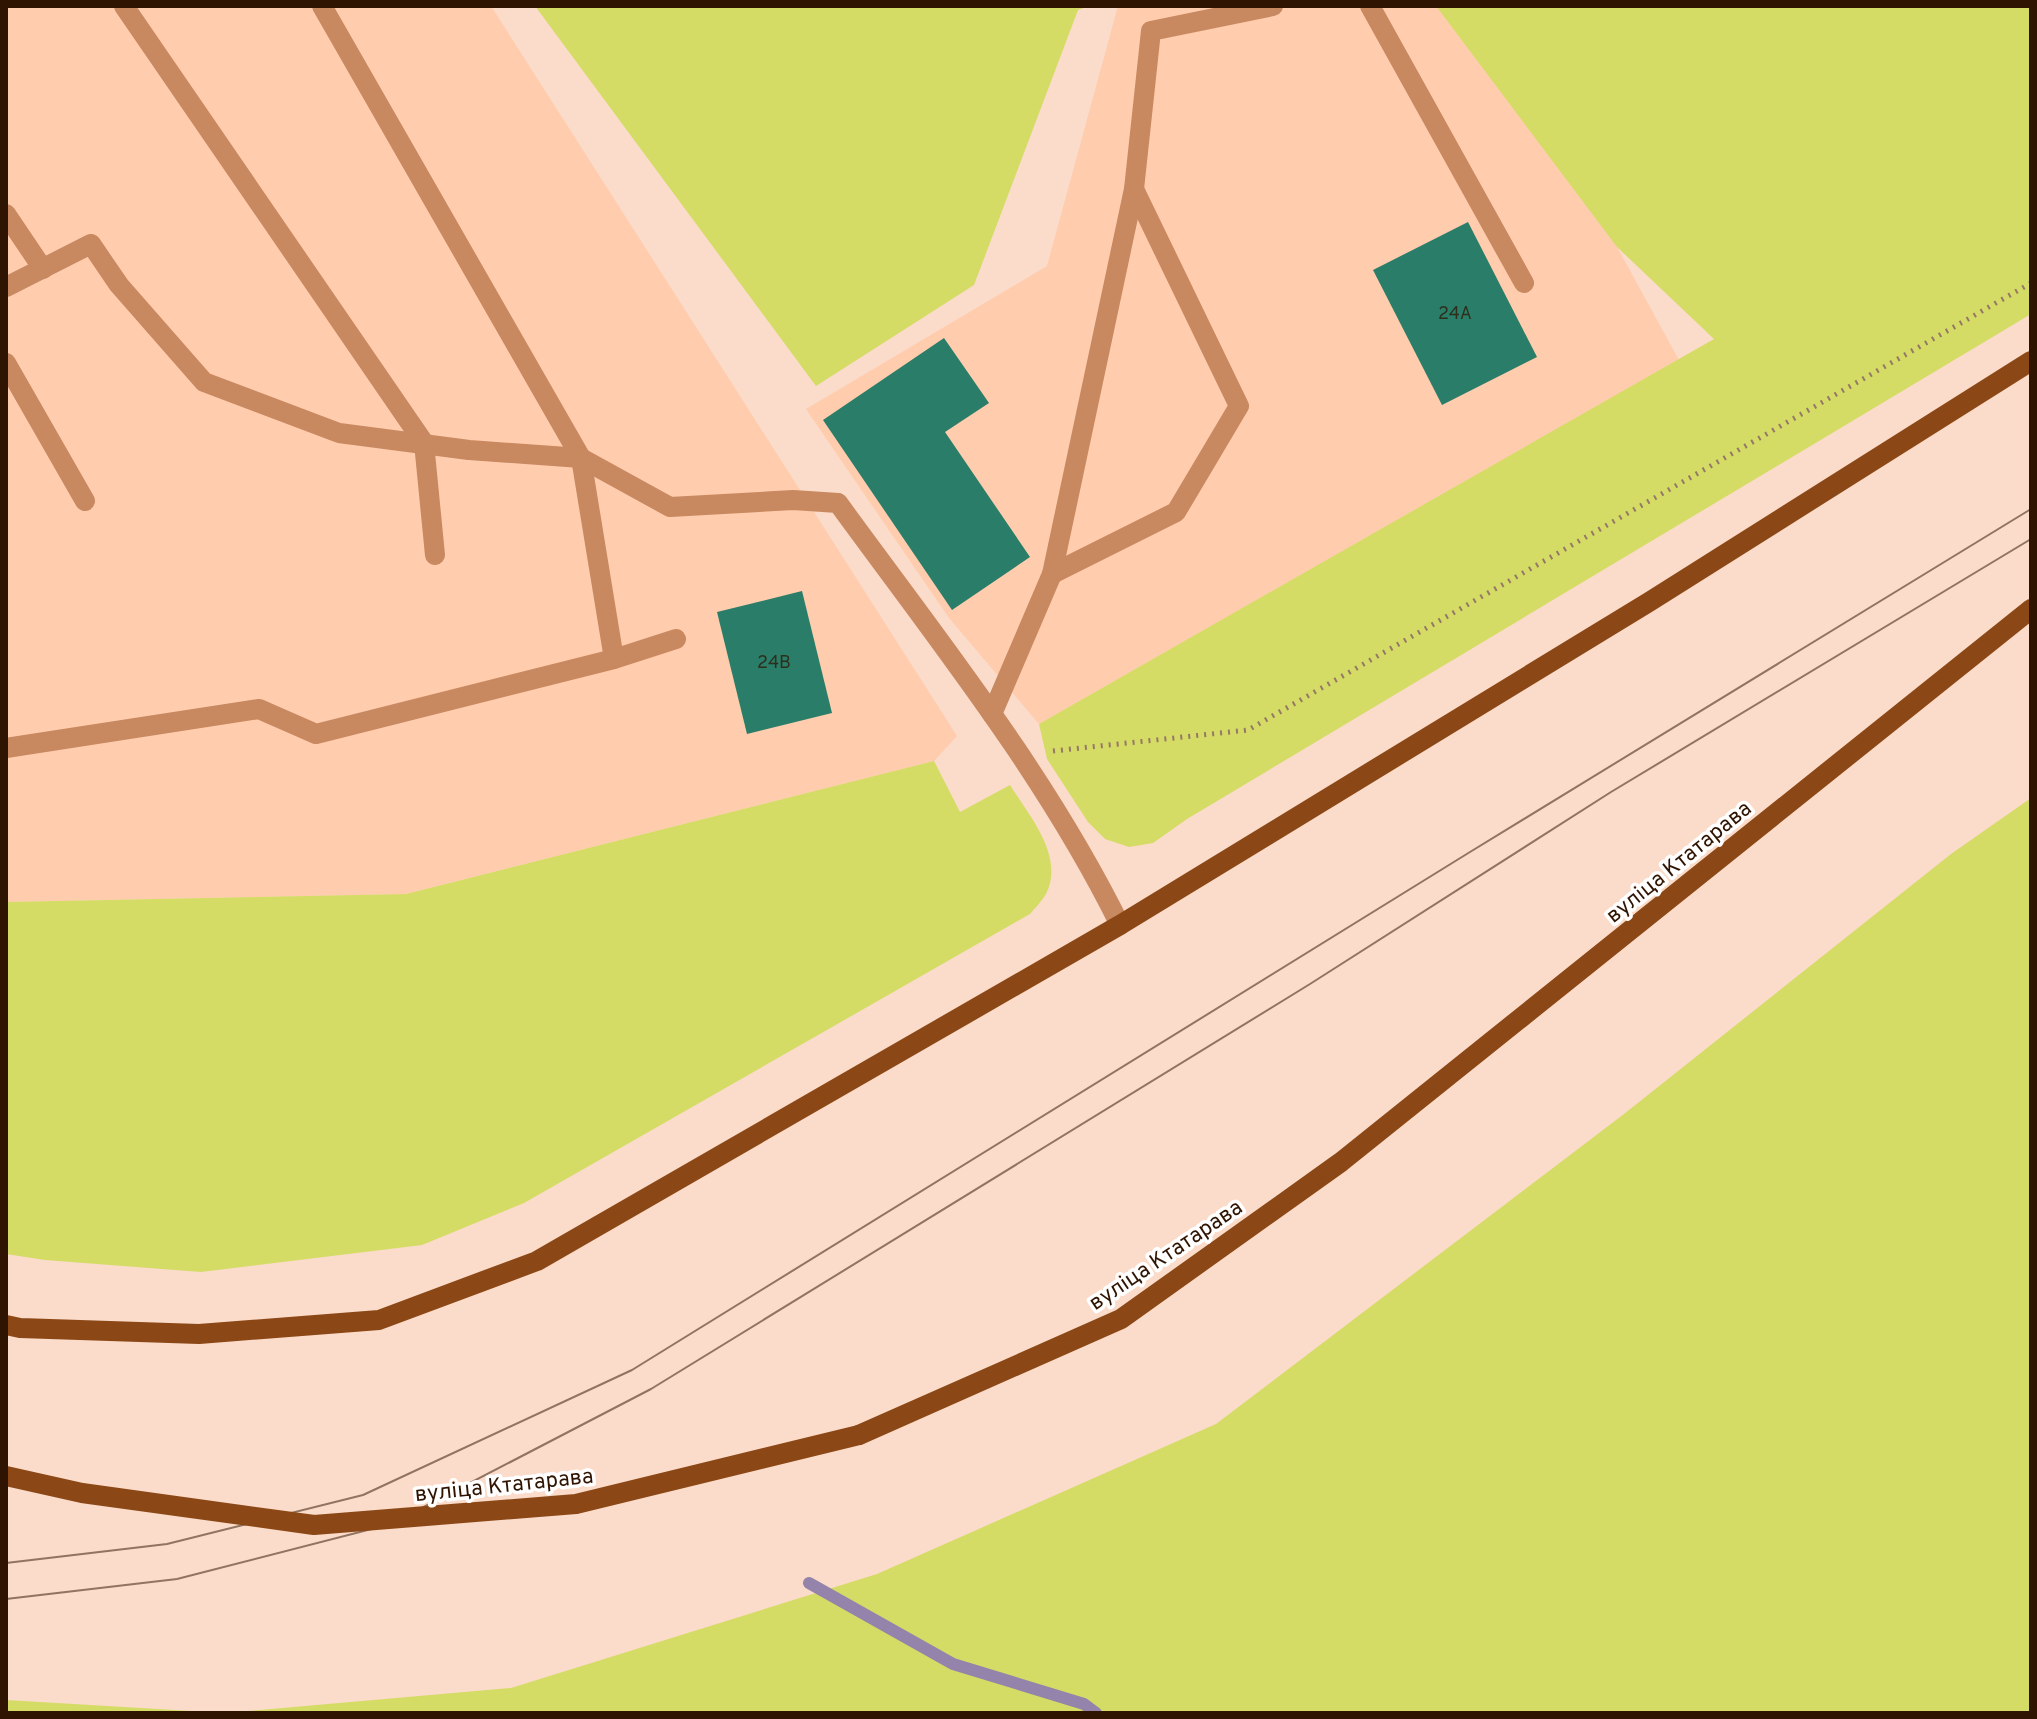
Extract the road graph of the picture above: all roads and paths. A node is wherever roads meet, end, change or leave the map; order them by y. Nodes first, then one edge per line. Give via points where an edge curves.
1 (124, 6) edge
2 (322, 6) edge
3 (1273, 6) edge
4 (1370, 6) edge
5 (1134, 189) junction
6 (6, 214) edge
7 (43, 269) junction
8 (1524, 283) dead end
9 (2031, 283) edge
10 (6, 287) edge
11 (2031, 361) edge
12 (6, 363) edge
13 (424, 443) junction
14 (581, 458) junction
15 (85, 501) dead end
16 (435, 555) dead end
17 (1052, 574) junction
18 (2031, 609) edge
19 (676, 639) dead end
20 (614, 659) junction
21 (992, 714) junction
22 (6, 748) edge
23 (1021, 755) junction
24 (1120, 925) junction
25 (6, 1325) edge
26 (6, 1476) edge

1 - 13 lane
2 - 14 lane
3 - 5 lane via 1151,31
4 - 8 lane
5 - 17 lane
5 - 17 lane via 1239,406 1176,512
6 - 7 lane
7 - 10 lane
7 - 13 lane via 91,244 119,285 204,382 339,433
9 - 23 path via 1248,730
11 - 24 main road
12 - 15 lane
13 - 14 lane
13 - 16 lane
14 - 20 lane
14 - 21 lane via 670,507 793,500 838,503
17 - 21 lane
18 - 26 main road, вуліца Ктатарава, bridge via 1341,1162 1121,1319 859,1435 576,1504 314,1525 82,1493
19 - 20 lane
20 - 22 lane via 316,734 259,709
21 - 23 lane
23 - 24 lane
24 - 25 main road via 537,1261 379,1320 199,1334

